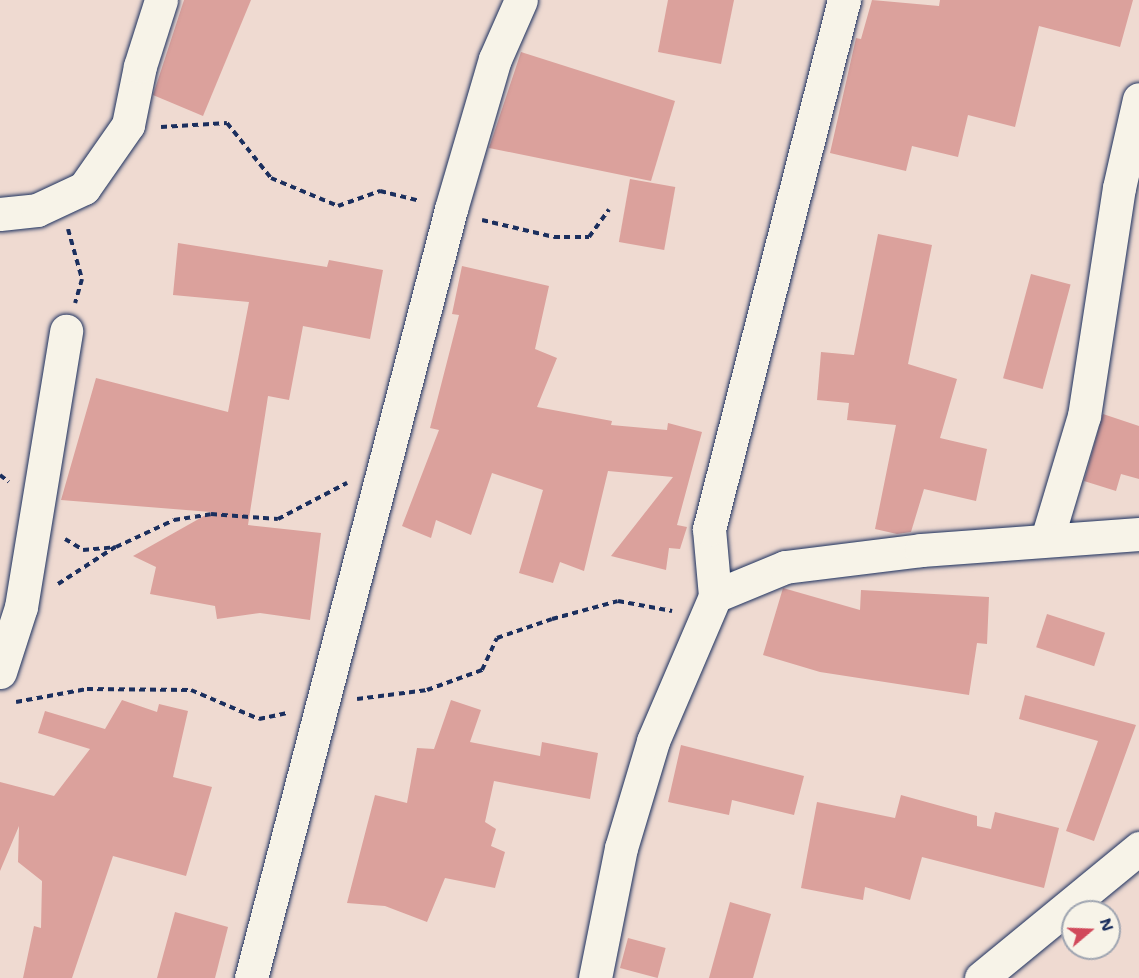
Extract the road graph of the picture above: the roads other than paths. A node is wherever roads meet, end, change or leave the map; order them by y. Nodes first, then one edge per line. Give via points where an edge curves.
1 (161, 0) edge
2 (521, 0) edge
3 (844, 0) edge
4 (1139, 99) edge
5 (0, 214) edge
6 (66, 331) road end
7 (1139, 534) edge
8 (1047, 539) junction
9 (716, 596) junction
10 (0, 672) edge
11 (1139, 848) edge
12 (251, 978) edge
13 (595, 978) edge
14 (981, 978) edge

1 - 5 street via 140,66 128,125 84,188 37,210
2 - 12 street via 495,59 451,208
3 - 9 street via 709,529
4 - 8 street via 1119,188 1084,416
6 - 10 street via 21,607
7 - 8 street
8 - 9 street via 785,567
9 - 13 street via 654,741 621,848
11 - 14 street

